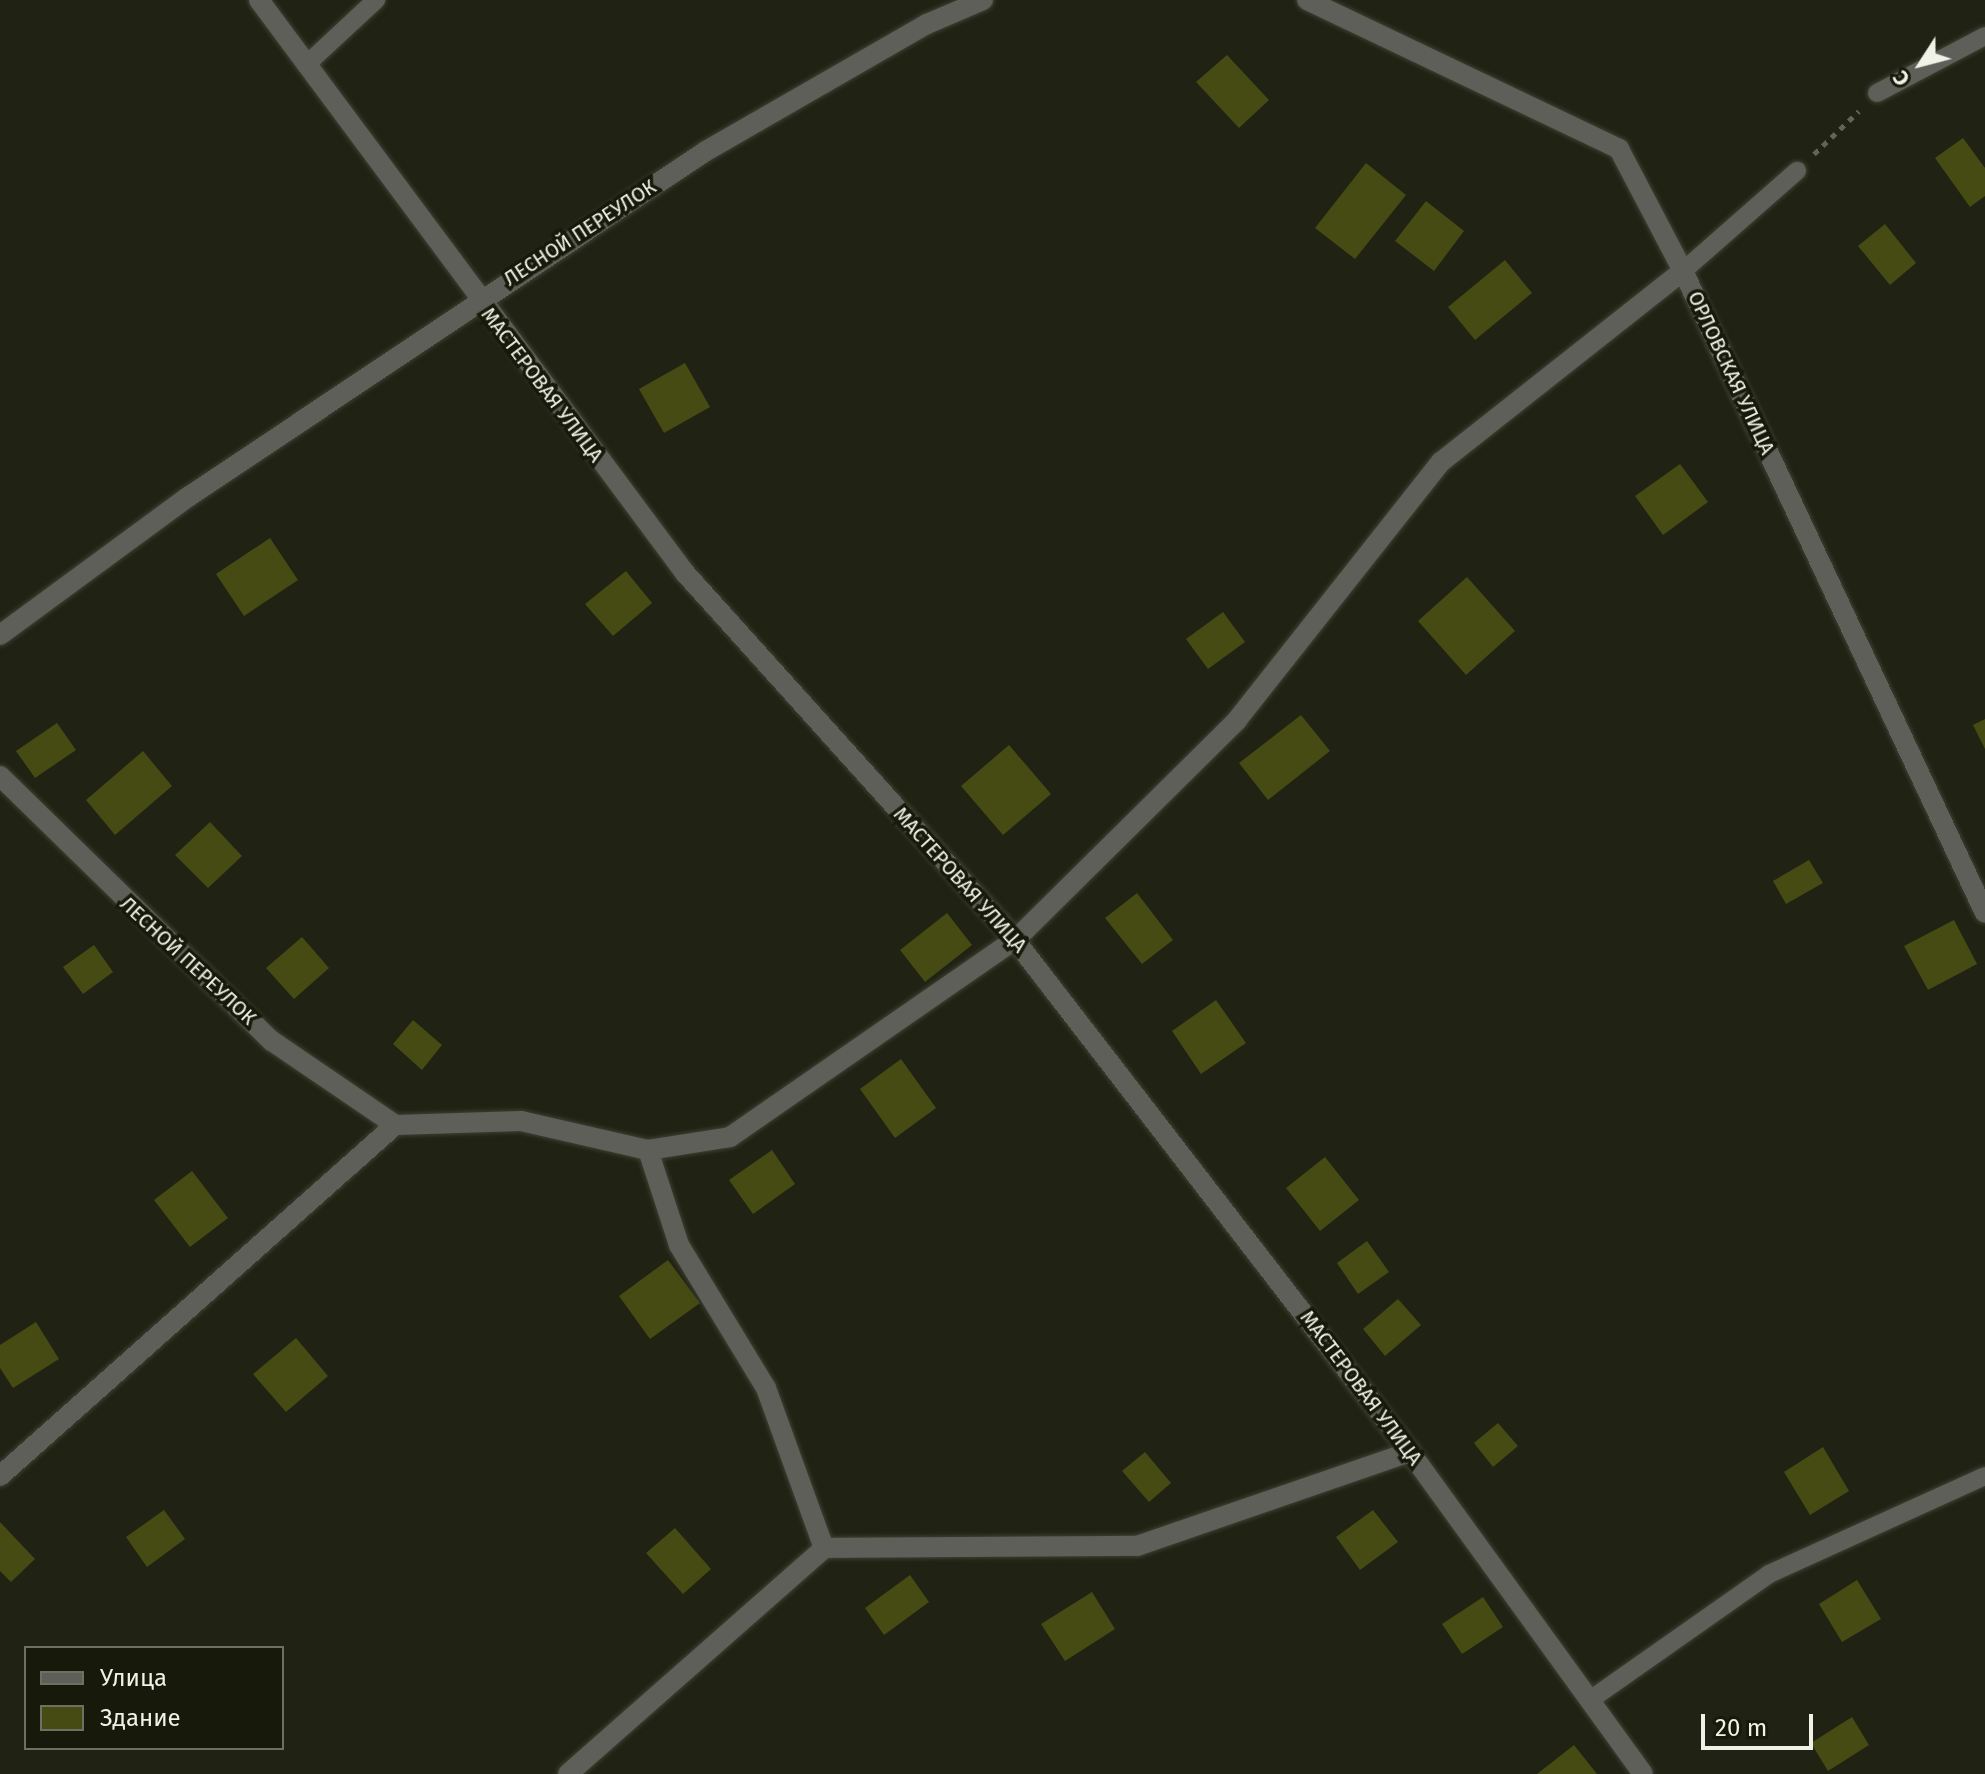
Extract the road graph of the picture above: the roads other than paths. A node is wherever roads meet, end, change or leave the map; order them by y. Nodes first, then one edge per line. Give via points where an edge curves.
1 (259, 0) edge
2 (376, 0) edge
3 (983, 0) edge
4 (1307, 0) edge
5 (1985, 36) edge
6 (306, 65) junction
7 (1877, 93) road end
8 (1797, 171) road end
9 (1683, 271) junction
10 (478, 300) junction
11 (0, 635) edge
12 (0, 776) edge
13 (1985, 913) edge
14 (1015, 940) junction
15 (395, 1125) junction
16 (648, 1150) junction
17 (1410, 1452) junction
18 (0, 1476) edge
19 (1985, 1476) edge
20 (824, 1548) junction
21 (1590, 1700) junction
22 (568, 1774) edge
23 (1643, 1774) edge

1 - 6 street, МАСТЕРОВАЯ УЛИЦА
2 - 6 lane
3 - 10 street, ЛЕСНОЙ ПЕРЕУЛОК via 927,24 706,151
4 - 9 street, ОРЛОВСКАЯ УЛИЦА via 1619,149
5 - 7 lane
6 - 10 street, МАСТЕРОВАЯ УЛИЦА
8 - 9 lane
9 - 13 street, ОРЛОВСКАЯ УЛИЦА
9 - 14 street via 1441,462 1237,720
10 - 11 street, ЛЕСНОЙ ПЕРЕУЛОК via 188,497
10 - 14 street, МАСТЕРОВАЯ УЛИЦА via 685,573
12 - 15 street, ЛЕСНОЙ ПЕРЕУЛОК via 272,1041
14 - 16 street via 730,1137
14 - 17 street, МАСТЕРОВАЯ УЛИЦА
15 - 16 street via 521,1121
15 - 18 street
16 - 20 street via 679,1245 766,1388
17 - 20 street via 1137,1546
17 - 21 street, МАСТЕРОВАЯ УЛИЦА
19 - 21 lane via 1769,1574
20 - 22 street
21 - 23 street, МАСТЕРОВАЯ УЛИЦА

